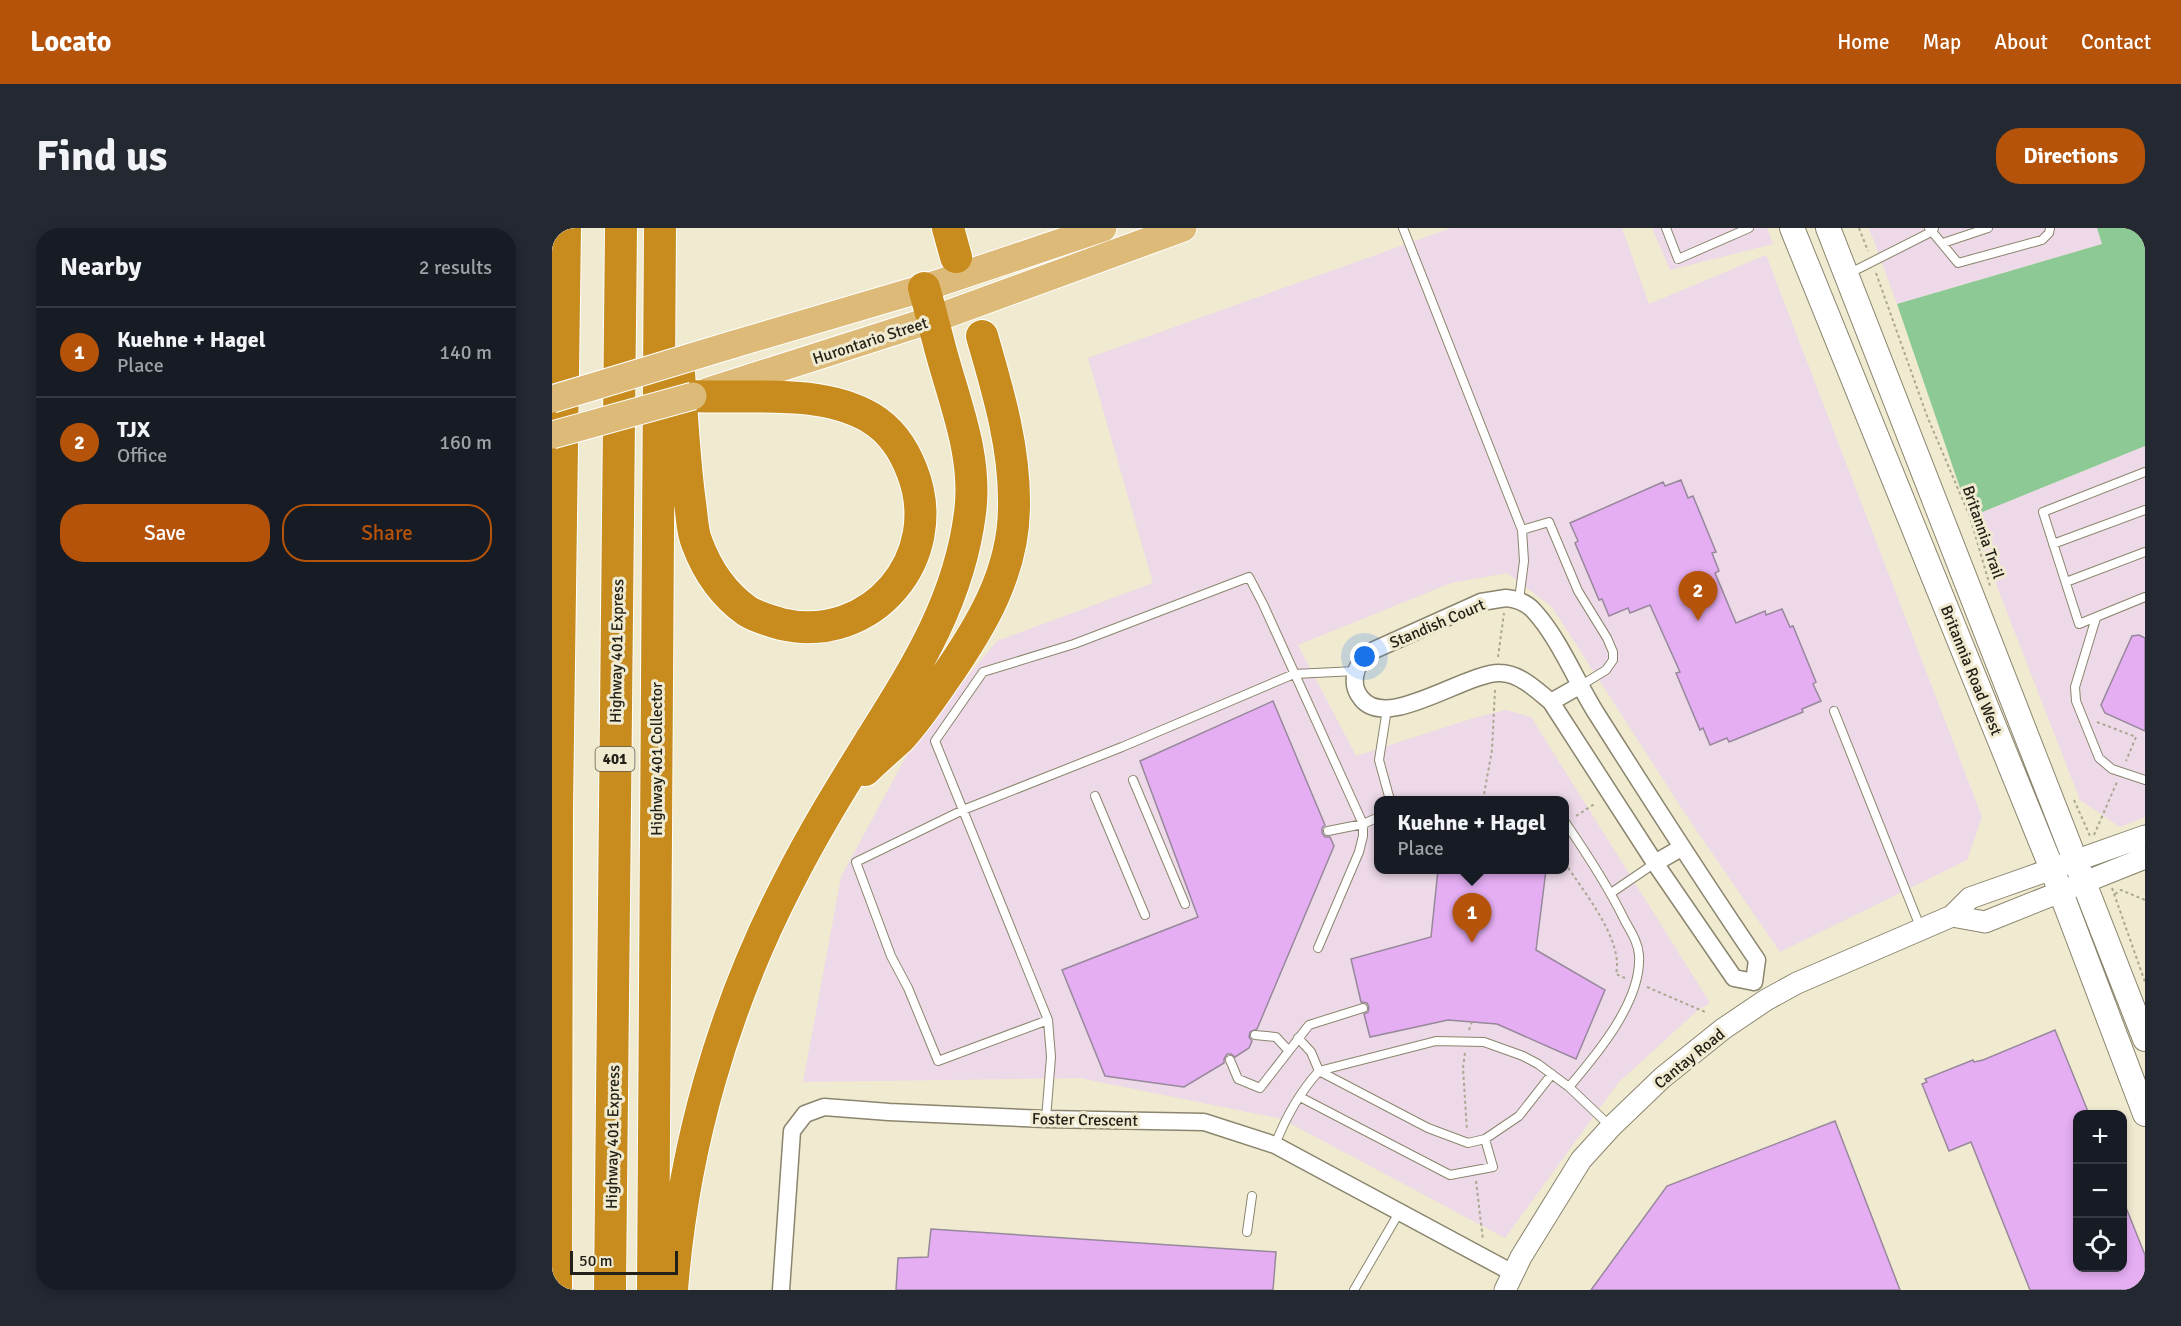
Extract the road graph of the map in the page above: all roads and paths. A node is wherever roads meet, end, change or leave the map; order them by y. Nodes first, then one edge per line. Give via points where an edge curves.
1 (563, 228) edge
2 (621, 228) edge
3 (660, 228) edge
4 (1103, 228) edge
5 (1183, 228) edge
6 (1403, 228) edge
7 (1666, 228) edge
8 (1749, 228) edge
9 (1792, 228) edge
10 (1828, 228) edge
11 (1859, 228) edge
12 (1988, 228) edge
13 (2050, 228) edge
14 (1932, 229) edge
15 (1943, 243) junction
16 (1872, 262) junction
17 (660, 272) junction
18 (1846, 274) junction
19 (924, 288) junction
20 (934, 319) junction
21 (982, 336) dead end
22 (731, 391) junction
23 (693, 396) joint
24 (552, 399) edge
25 (552, 435) edge
26 (2145, 472) edge
27 (2145, 510) edge
28 (1522, 530) junction
29 (2054, 544) junction
30 (2145, 552) edge
31 (2066, 582) junction
32 (1991, 591) dead end
33 (2145, 597) edge
34 (1512, 599) junction
35 (2096, 618) junction
36 (1356, 671) junction
37 (1496, 673) junction
38 (1294, 674) junction
39 (1579, 686) junction
40 (1551, 702) junction
41 (1388, 709) junction
42 (1834, 711) dead end
43 (2086, 725) junction
44 (2121, 772) junction
45 (1133, 780) dead end
46 (2145, 780) edge
47 (1095, 795) dead end
48 (1389, 796) edge
49 (1484, 796) edge
50 (836, 797) junction
51 (2074, 800) dead end
52 (963, 810) junction
53 (1374, 819) edge
54 (1363, 824) junction
55 (1569, 828) edge
56 (1328, 831) dead end
57 (2145, 836) edge
58 (1681, 848) junction
59 (2145, 858) edge
60 (1655, 863) junction
61 (2064, 864) junction
62 (1569, 869) edge
63 (2072, 888) junction
64 (2112, 888) dead end
65 (1611, 892) junction
66 (2115, 894) junction
67 (2145, 900) edge
68 (1185, 904) dead end
69 (1144, 915) dead end
70 (1952, 916) junction
71 (1921, 930) junction
72 (1318, 948) dead end
73 (1635, 982) junction
74 (1754, 982) junction
75 (2145, 982) edge
76 (1766, 1000) junction
77 (1363, 1008) dead end
78 (1705, 1012) dead end
79 (1047, 1020) junction
80 (1255, 1035) dead end
81 (1298, 1038) junction
82 (2145, 1039) edge
83 (1288, 1050) junction
84 (1230, 1060) dead end
85 (1319, 1071) junction
86 (1552, 1074) junction
87 (1569, 1087) junction
88 (1300, 1097) junction
89 (2145, 1114) edge
90 (1046, 1119) junction
91 (1611, 1127) junction
92 (1485, 1139) junction
93 (1275, 1145) junction
94 (1252, 1196) dead end
95 (1400, 1211) junction
96 (1247, 1232) dead end
97 (1509, 1281) edge
98 (556, 1290) edge
99 (610, 1290) edge
100 (653, 1290) edge
101 (672, 1290) edge
102 (781, 1290) edge
103 (1354, 1290) edge

1 - 98 highway
2 - 99 highway, Highway 401 Express / 401
3 - 17 highway, Highway 401 Collector / 401
4 - 19 main road, Hurontario Street
5 - 20 main road, Hurontario Street
6 - 28 lane
7 - 8 lane via 1678,259
9 - 61 main road, Britannia Road West
10 - 18 main road, Britannia Road West
11 - 16 path, Britannia Trail
12 - 15 lane
13 - 15 lane via 2042,240 1958,263
14 - 15 lane
14 - 16 lane
16 - 18 lane
16 - 32 path, Britannia Trail via 1927,416 1970,517
17 - 22 highway via 673,302 687,477 695,540 706,565 725,592 749,613 774,622 800,628 826,626 875,606 894,588 911,563 920,538 918,486 906,456 873,419 847,406
17 - 100 highway, Highway 401 Collector / 401
18 - 61 main road, Britannia Road West
19 - 20 highway
19 - 24 main road, Hurontario Street, bridge
20 - 22 main road, Hurontario Street
20 - 50 highway via 971,466 971,511 963,557 944,614 913,673
21 - 50 highway via 1002,404 1013,482 1007,564 970,641 936,691 900,737
22 - 23 highway
23 - 25 main road, bridge
26 - 29 lane via 2043,512
27 - 29 lane
28 - 34 lane via 1524,561
28 - 39 lane via 1549,522 1578,591 1612,646 1610,666
29 - 31 lane
30 - 31 lane
31 - 35 lane via 2079,624
33 - 35 lane
34 - 36 street, Standish Court via 1481,602 1372,651
34 - 37 path
34 - 39 street via 1527,605 1544,624
35 - 43 lane via 2075,687
36 - 38 lane
36 - 41 street via 1357,693 1363,702
37 - 40 street via 1517,677
37 - 41 street
37 - 49 path via 1492,750
38 - 52 lane
38 - 52 lane via 1249,577 1074,644 983,672 935,741
38 - 54 lane
39 - 40 street
39 - 58 street
40 - 60 street
41 - 48 lane via 1379,760
42 - 71 lane
43 - 44 lane via 2099,758
43 - 44 path via 2096,721 2136,737
44 - 46 lane
44 - 51 path via 2092,841
45 - 68 lane
47 - 69 lane
50 - 101 highway via 788,882 730,1017 694,1141
52 - 79 lane
52 - 79 lane via 856,861 891,956 938,1061
53 - 54 lane
54 - 56 lane
54 - 72 lane via 1359,852
55 - 65 lane
57 - 61 street, Cantay Road
58 - 60 street
58 - 74 street via 1757,960
59 - 63 street
60 - 65 lane
60 - 74 street via 1734,978
61 - 63 main road, Britannia Road West
61 - 70 street, Cantay Road via 1970,898
62 - 73 path via 1614,945 1616,974
63 - 70 street via 1985,922
63 - 82 main road, Britannia Road West
63 - 89 main road, Britannia Road West
64 - 66 path
65 - 73 lane via 1638,947 1639,971
66 - 67 path via 2121,890
66 - 75 path
70 - 71 street, Cantay Road
71 - 76 street, Cantay Road
73 - 78 path
73 - 87 lane via 1612,1035
74 - 76 street
76 - 91 street, Cantay Road via 1662,1078
77 - 81 lane via 1309,1025
79 - 90 lane via 1051,1057
80 - 83 lane via 1276,1037
81 - 83 lane
81 - 85 lane via 1311,1052
83 - 84 lane via 1260,1088 1238,1078
85 - 86 lane via 1444,1041 1496,1044
85 - 88 lane
85 - 92 lane via 1428,1128 1468,1143
86 - 87 lane
86 - 92 lane via 1519,1116
87 - 91 lane
88 - 92 lane via 1450,1175 1493,1167
88 - 93 lane
90 - 93 street, Foster Crescent via 1204,1122
90 - 102 street, Foster Crescent via 824,1107 805,1114 795,1125 791,1138
91 - 97 street, Cantay Road via 1581,1160
93 - 95 street, Foster Crescent
94 - 96 lane
95 - 97 street, Foster Crescent
95 - 103 lane

